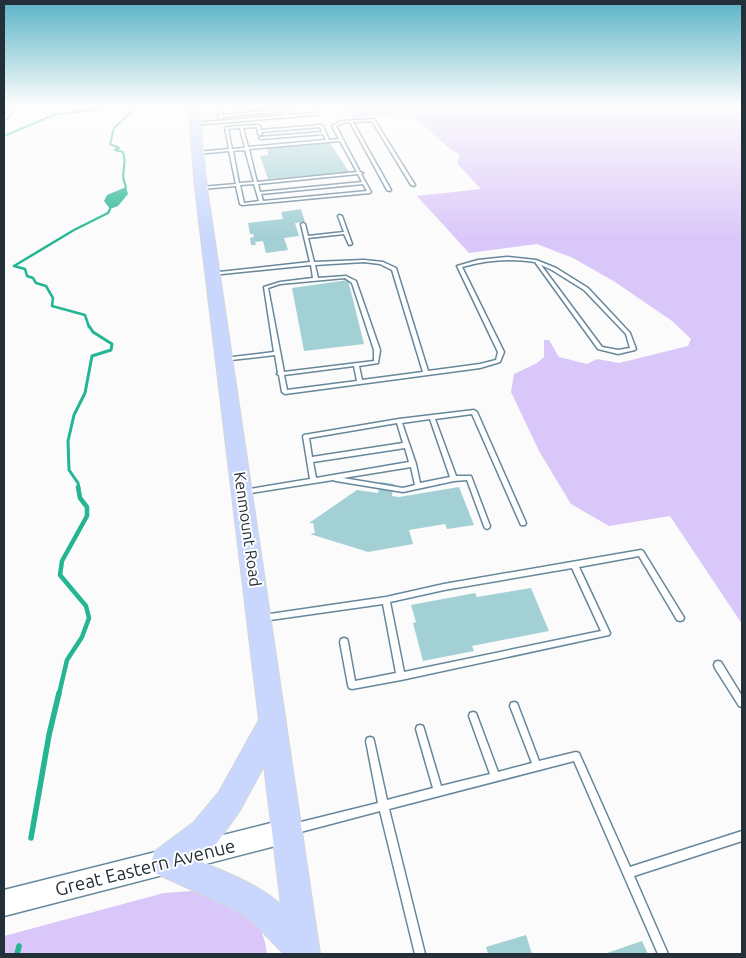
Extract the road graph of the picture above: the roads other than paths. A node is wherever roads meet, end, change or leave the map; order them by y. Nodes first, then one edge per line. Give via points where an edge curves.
1 (248, 148) edge
2 (197, 149) edge
3 (242, 149) edge
4 (347, 149) edge
5 (366, 149) edge
6 (391, 149) edge
7 (230, 150) junction
8 (197, 153) junction
9 (360, 173) junction
10 (257, 183) junction
11 (365, 183) junction
12 (238, 185) junction
13 (413, 185) dead end
14 (201, 188) junction
15 (389, 190) dead end
16 (259, 193) junction
17 (262, 202) junction
18 (340, 216) dead end
19 (303, 224) dead end
20 (346, 233) junction
21 (306, 237) junction
22 (350, 244) dead end
23 (536, 261) junction
24 (312, 263) junction
25 (212, 274) junction
26 (316, 279) junction
27 (277, 353) junction
28 (224, 360) junction
29 (356, 364) junction
30 (280, 374) junction
31 (426, 374) junction
32 (360, 382) junction
33 (432, 417) junction
34 (400, 421) junction
35 (407, 445) junction
36 (309, 460) junction
37 (413, 464) junction
38 (329, 478) junction
39 (454, 479) junction
40 (313, 481) junction
41 (418, 486) junction
42 (243, 492) junction
43 (523, 523) dead end
44 (487, 526) dead end
45 (574, 565) junction
46 (386, 600) junction
47 (680, 618) dead end
48 (259, 619) junction
49 (344, 642) dead end
50 (718, 664) dead end
51 (401, 676) junction
52 (742, 704) edge
53 (514, 706) dead end
54 (473, 716) dead end
55 (273, 721) junction
56 (420, 729) dead end
57 (370, 741) dead end
58 (537, 766) junction
59 (495, 776) junction
60 (438, 791) junction
61 (383, 805) junction
62 (286, 831) junction
63 (742, 836) edge
64 (166, 862) junction
65 (627, 872) junction
66 (4, 903) edge
67 (303, 952) edge
68 (420, 954) edge
69 (663, 954) edge

1 - 10 lane
2 - 8 main road, Kenmount Road
3 - 7 lane
4 - 9 lane
5 - 15 lane
6 - 13 lane
7 - 8 lane
7 - 12 lane
8 - 14 main road, Kenmount Road
9 - 10 lane
9 - 11 lane
10 - 12 lane
10 - 16 lane
11 - 16 lane
11 - 17 lane via 369,192
12 - 14 lane
12 - 17 lane via 242,204
14 - 25 main road, Kenmount Road
16 - 17 lane
18 - 20 lane
19 - 21 lane
20 - 21 lane
20 - 22 lane
21 - 24 lane
23 - 23 lane via 600,348 618,352 633,349 628,334 586,289
23 - 31 lane via 515,257 459,266 501,352 498,361
24 - 25 lane
24 - 26 lane
24 - 31 lane via 364,261 394,269
25 - 28 main road, Kenmount Road
26 - 27 lane via 266,287
26 - 29 lane via 346,277 354,282 377,350 376,362
27 - 28 lane
27 - 30 lane
28 - 42 main road, Kenmount Road
29 - 30 lane
29 - 32 lane
30 - 32 lane via 285,392
31 - 32 lane
33 - 34 lane
33 - 39 lane
33 - 43 lane via 474,412
34 - 35 lane
34 - 36 lane via 306,436
35 - 36 lane
35 - 37 lane
36 - 40 lane
37 - 38 lane
37 - 41 lane
38 - 40 lane
38 - 41 lane via 403,490
39 - 41 lane
39 - 44 lane via 469,478
40 - 42 lane
42 - 48 main road, Kenmount Road
45 - 46 lane
45 - 47 lane via 642,553
45 - 51 lane via 606,633
46 - 48 lane
46 - 51 lane
48 - 55 main road, Kenmount Road
49 - 51 lane via 352,686
50 - 52 lane
53 - 58 lane
54 - 59 lane
55 - 62 main road, Kenmount Road
55 - 64 main road via 229,802 204,833
56 - 60 lane
57 - 61 lane
58 - 59 lane
58 - 65 lane via 576,756
59 - 60 lane
60 - 61 lane
61 - 62 lane
61 - 68 lane
62 - 64 street, Great Eastern Avenue
62 - 67 main road, Kenmount Road
63 - 65 lane
64 - 66 street, Great Eastern Avenue
64 - 67 main road via 262,909
65 - 69 lane

